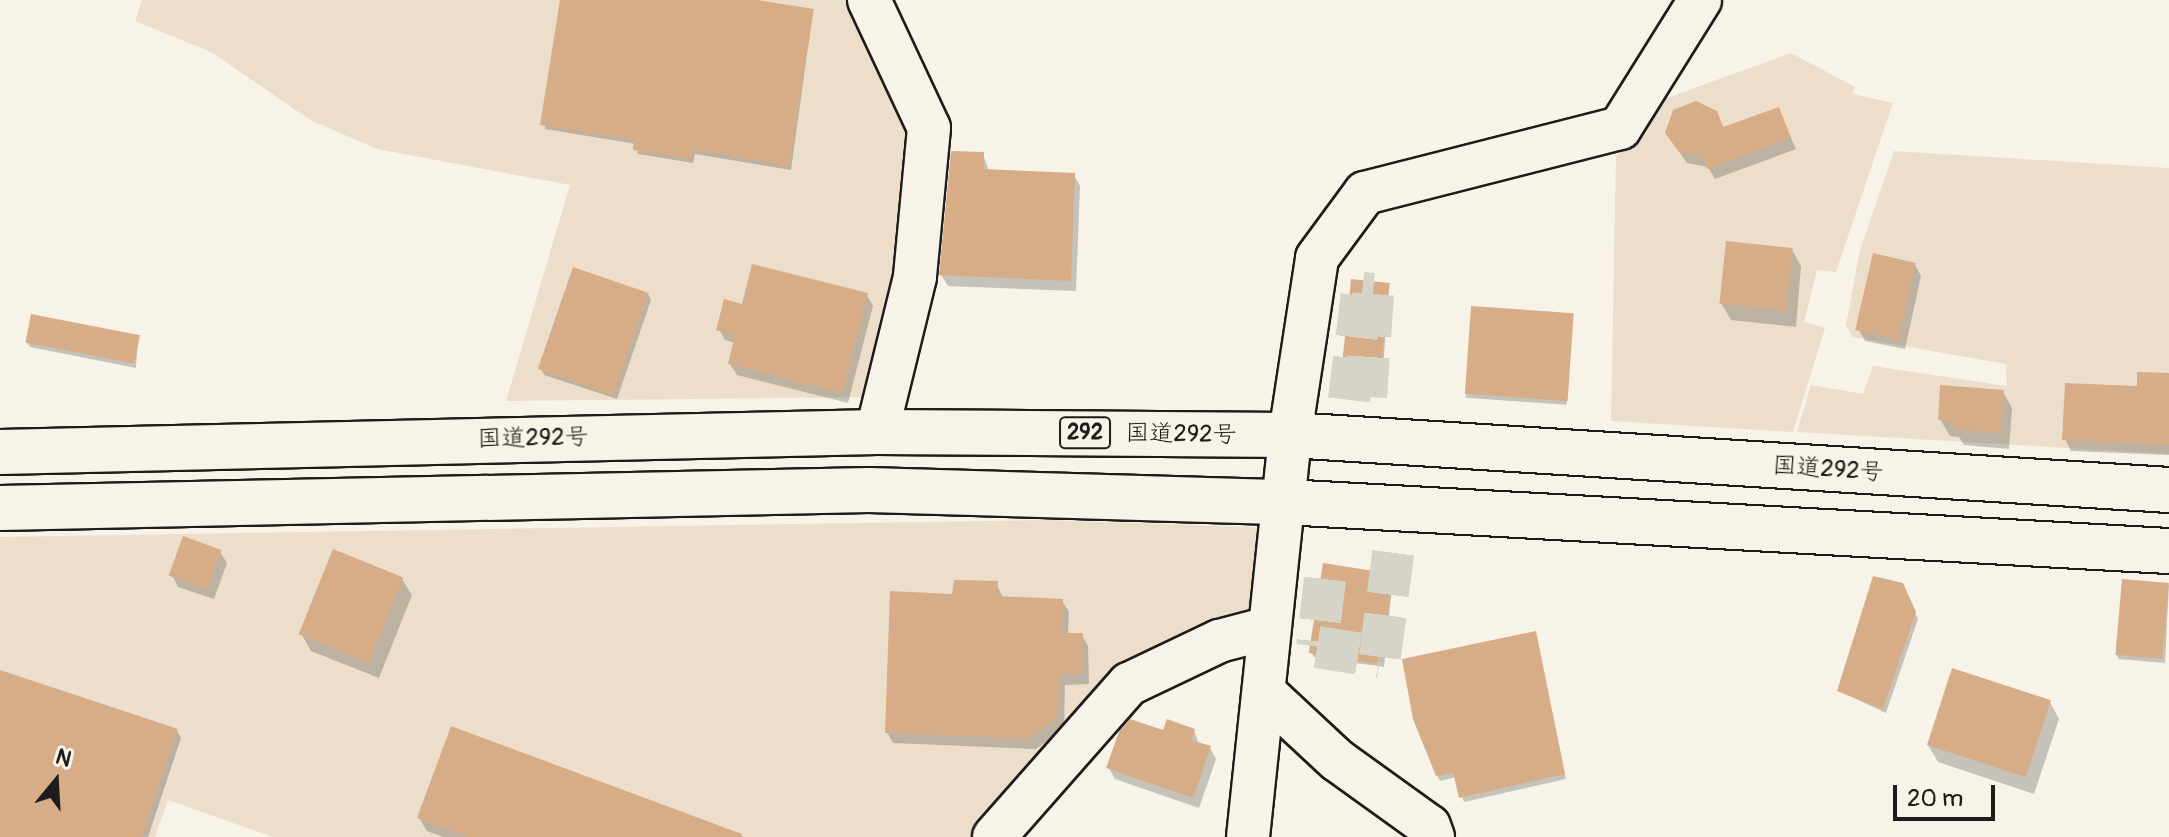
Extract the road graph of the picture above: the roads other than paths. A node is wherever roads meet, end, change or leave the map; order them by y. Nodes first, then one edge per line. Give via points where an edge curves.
1 (869, 0) edge
2 (1700, 0) edge
3 (877, 432) junction
4 (1290, 435) junction
5 (0, 452) edge
6 (2169, 490) edge
7 (1284, 502) junction
8 (0, 508) edge
9 (2169, 551) edge
10 (1269, 628) junction
11 (1266, 694) junction
12 (994, 837) edge
13 (1248, 837) edge
14 (1433, 837) edge

1 - 3 street via 929,128 915,277
2 - 4 street via 1620,128 1365,193 1317,258
3 - 4 highway, 国道292号 / 292
3 - 5 highway, 国道292号 / 292
4 - 6 highway, 国道292号 / 292
4 - 7 street
7 - 8 highway via 869,490
7 - 9 highway
7 - 10 street
10 - 11 street
10 - 12 street via 1219,641 1129,684
11 - 13 street
11 - 14 street via 1337,760 1429,826

